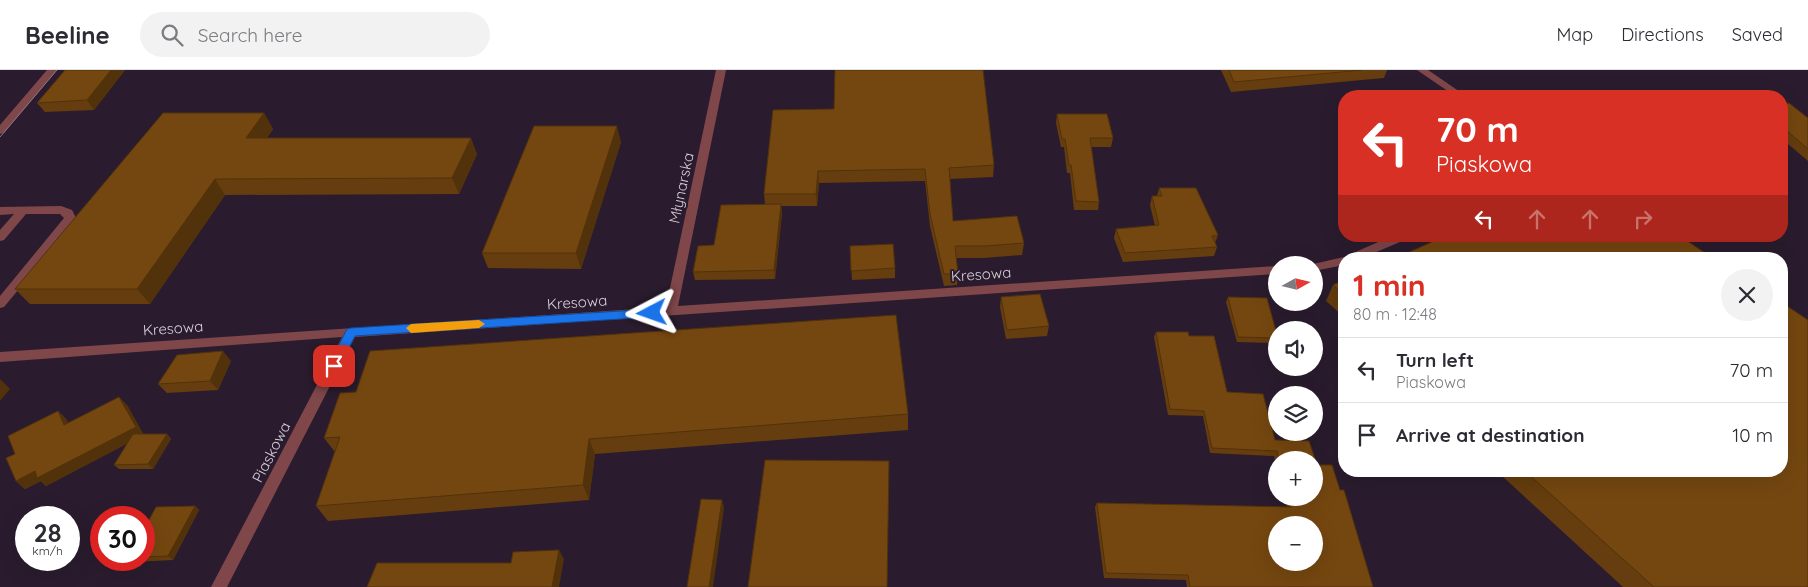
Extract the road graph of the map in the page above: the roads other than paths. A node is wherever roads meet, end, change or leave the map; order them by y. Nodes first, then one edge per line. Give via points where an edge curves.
1 (52, 70) edge
2 (722, 70) edge
3 (1422, 70) edge
4 (1452, 90) edge
5 (0, 131) edge
6 (0, 210) edge
7 (24, 210) junction
8 (0, 237) edge
9 (1389, 242) edge
10 (1365, 252) edge
11 (1338, 262) edge
12 (1323, 265) edge
13 (1268, 271) edge
14 (0, 304) edge
15 (671, 312) junction
16 (351, 332) junction
17 (0, 357) edge
18 (220, 587) edge

1 - 5 street
2 - 15 street, Młynarska
3 - 4 street
6 - 7 street
7 - 8 street
7 - 14 street via 61,210 70,218
9 - 10 street
11 - 12 street
13 - 15 street, Kresowa
15 - 16 street, Kresowa
16 - 17 street, Kresowa
16 - 18 street, Piaskowa

